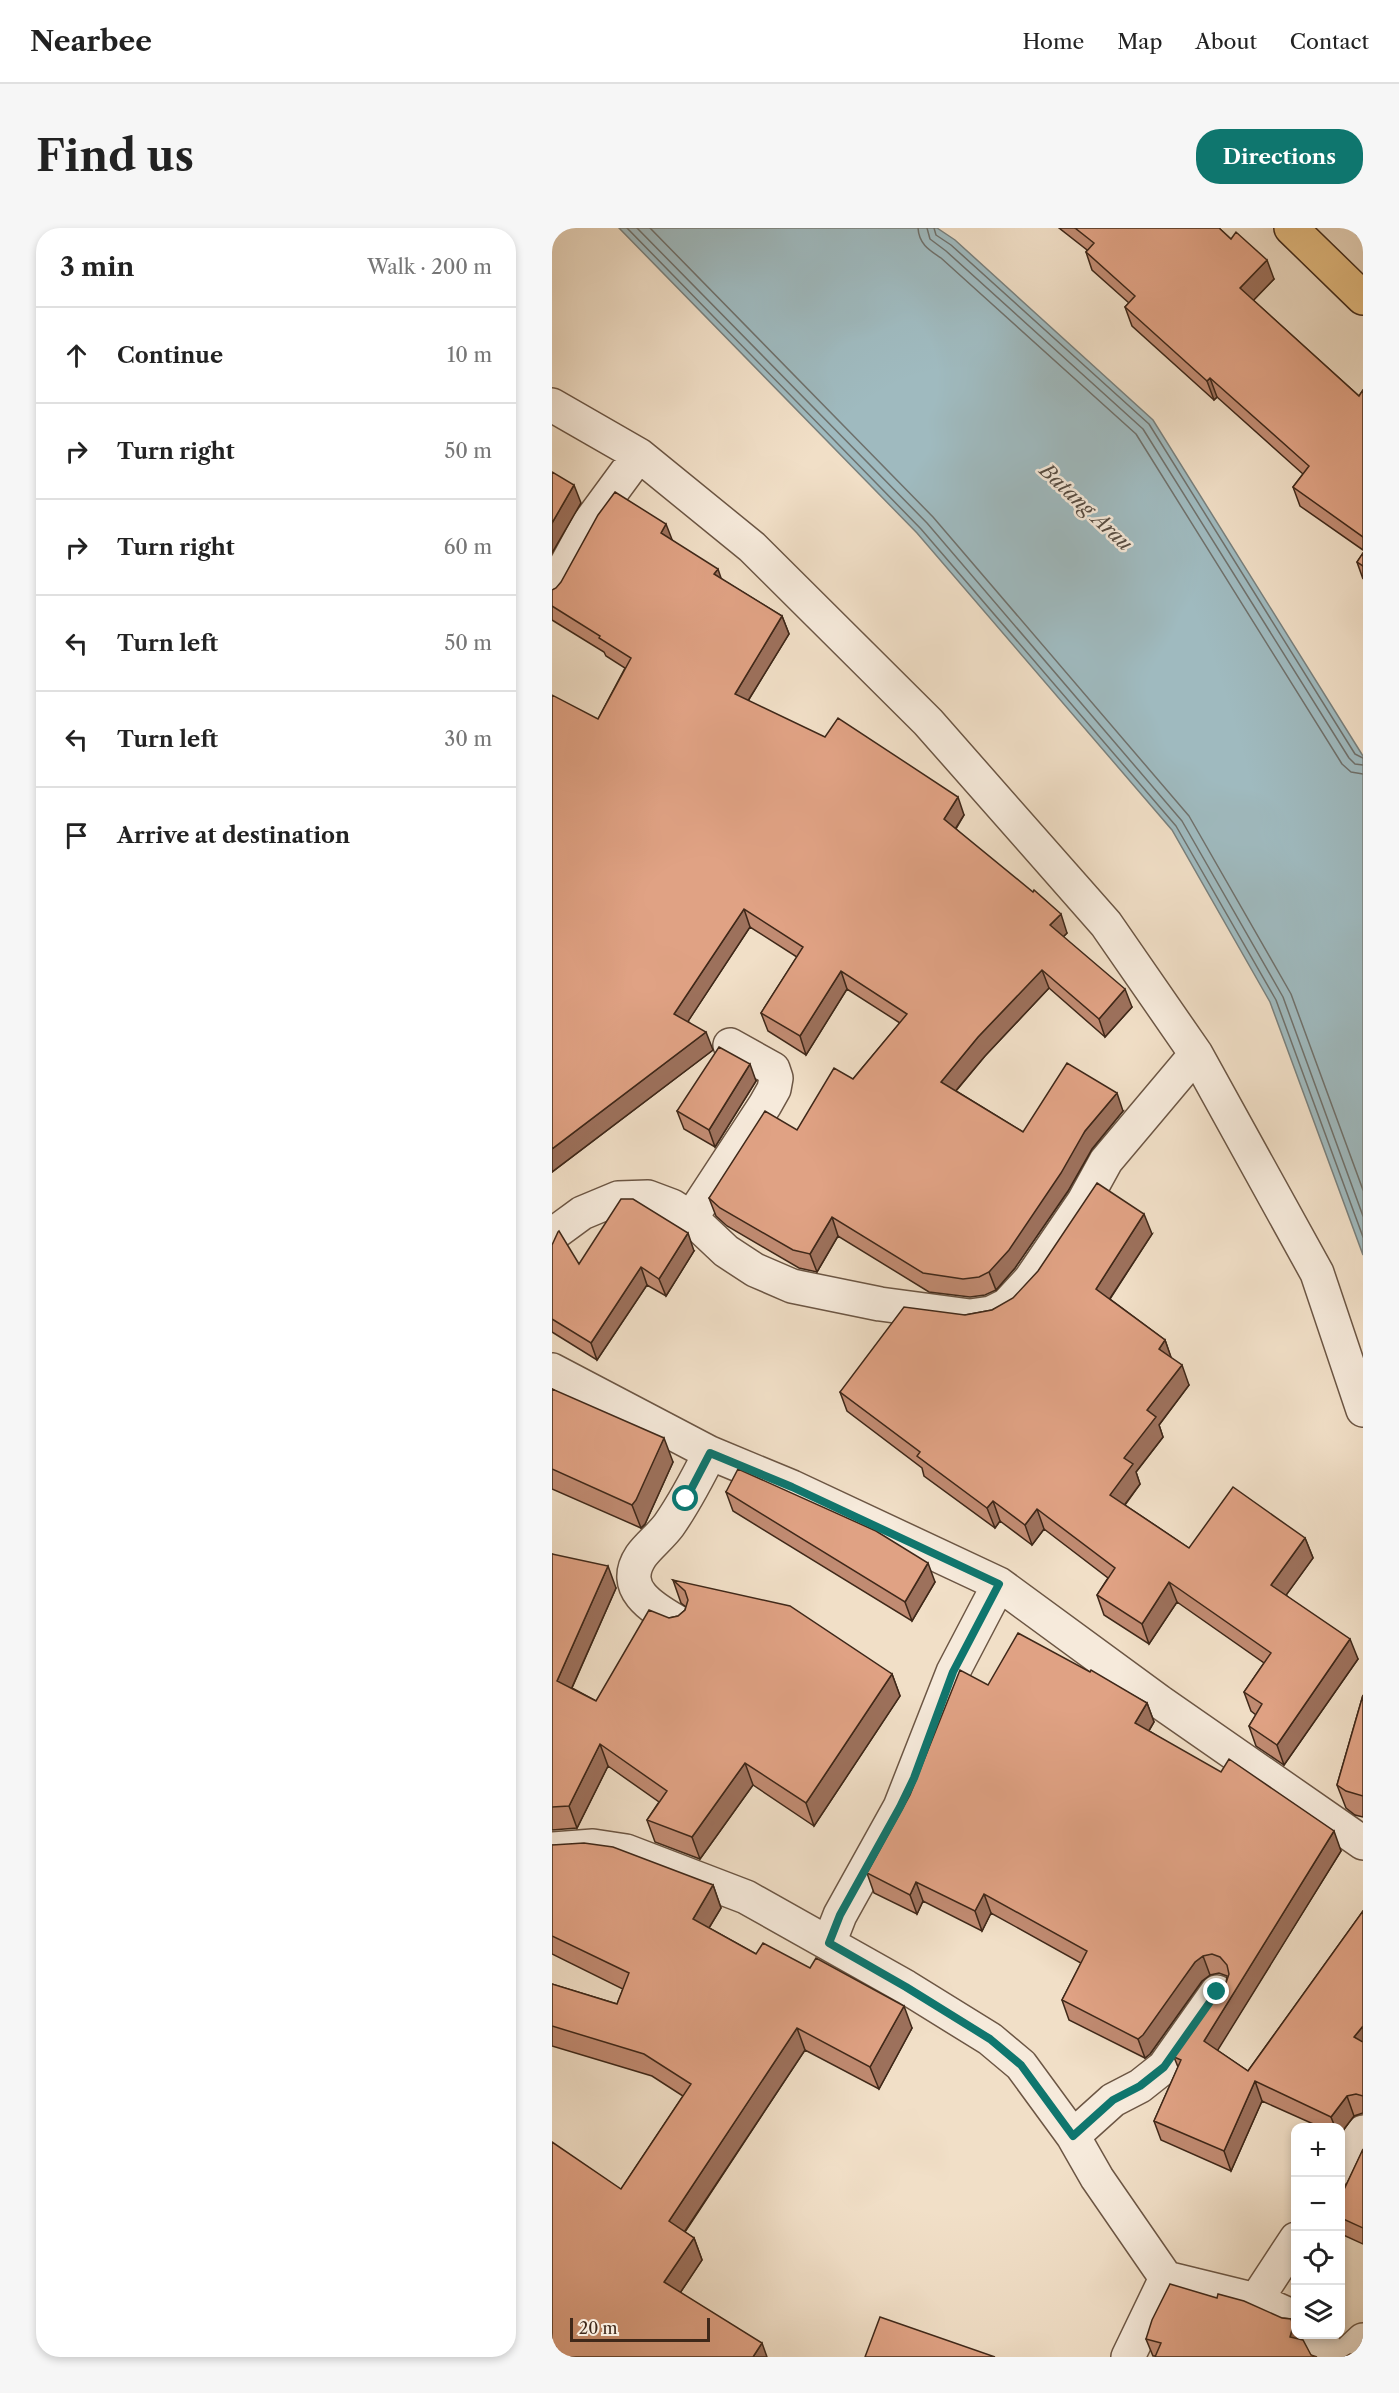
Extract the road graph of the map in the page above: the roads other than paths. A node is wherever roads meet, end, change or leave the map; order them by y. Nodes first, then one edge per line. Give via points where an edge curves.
1 (1291, 228) edge
2 (1363, 298) edge
3 (552, 405) edge
4 (639, 455) junction
5 (552, 591) edge
6 (730, 1045) dead end
7 (1196, 1054) junction
8 (691, 1218) junction
9 (552, 1235) edge
10 (552, 1370) edge
11 (1363, 1410) edge
12 (710, 1453) junction
13 (999, 1584) junction
14 (677, 1622) edge
15 (1363, 1843) edge
16 (552, 1850) edge
17 (829, 1943) junction
18 (1217, 1992) edge
19 (1363, 2132) edge
20 (1073, 2136) junction
21 (1345, 2161) edge
22 (1291, 2247) edge
23 (1166, 2278) junction
24 (1256, 2300) junction
25 (1291, 2316) edge
26 (1320, 2339) edge
27 (1363, 2340) edge
28 (1128, 2357) edge
29 (1329, 2357) edge
30 (1346, 2357) edge

1 - 2 main road
3 - 4 street
4 - 5 street via 589,524
4 - 7 street via 752,547 928,722 1106,924
6 - 8 street via 773,1070 774,1089
7 - 8 street via 1106,1161 1030,1280 1007,1305 991,1313 970,1316 880,1304 792,1286 735,1257
7 - 11 street via 1317,1273
8 - 9 street via 648,1197 618,1198 582,1213
10 - 12 street
12 - 13 street
12 - 14 street via 668,1528 640,1557 634,1578 646,1602
13 - 15 street
13 - 17 street via 953,1672 914,1778 844,1906
16 - 17 street via 593,1846 626,1851 746,1897
17 - 20 street via 990,2039 1021,2065
18 - 20 street via 1164,2067 1113,2100
19 - 21 street
20 - 23 street
22 - 24 street
23 - 24 street
23 - 28 street
24 - 25 street
26 - 29 street
27 - 30 street

